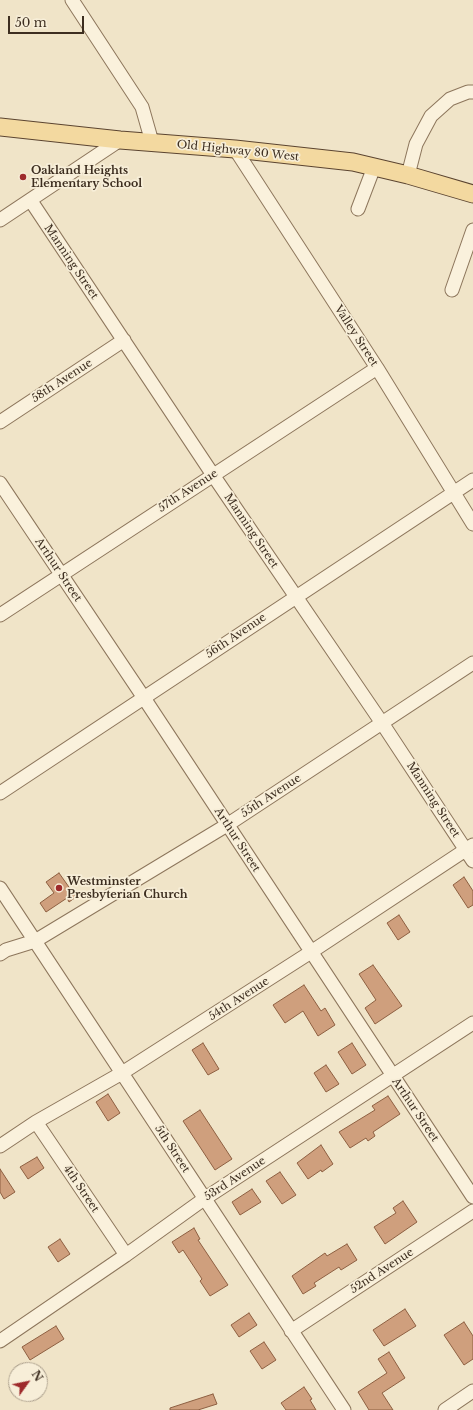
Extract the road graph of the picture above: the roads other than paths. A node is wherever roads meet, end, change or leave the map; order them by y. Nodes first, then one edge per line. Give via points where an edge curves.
1 (72, 0) edge
2 (473, 92) edge
3 (0, 127) edge
4 (120, 140) junction
5 (152, 142) junction
6 (235, 149) junction
7 (374, 167) junction
8 (408, 174) junction
9 (473, 194) edge
10 (30, 201) junction
11 (358, 209) dead end
12 (0, 220) edge
13 (473, 230) edge
14 (452, 290) dead end
15 (124, 340) junction
16 (377, 368) junction
17 (0, 422) edge
18 (213, 475) junction
19 (473, 480) edge
20 (0, 483) edge
21 (453, 493) junction
22 (473, 524) edge
23 (62, 575) junction
24 (295, 597) junction
25 (0, 614) edge
26 (473, 663) edge
27 (144, 698) junction
28 (382, 723) junction
29 (0, 793) edge
30 (227, 825) junction
31 (469, 847) edge
32 (473, 861) edge
33 (0, 888) edge
34 (35, 940) junction
35 (311, 952) junction
36 (0, 954) edge
37 (473, 1023) edge
38 (122, 1073) junction
39 (392, 1076) junction
40 (36, 1122) junction
41 (0, 1146) edge
42 (473, 1197) edge
43 (204, 1199) junction
44 (473, 1211) edge
45 (126, 1255) junction
46 (291, 1331) junction
47 (0, 1340) edge
48 (473, 1391) edge
49 (344, 1410) edge
50 (445, 1410) edge

1 - 5 street via 142,107
2 - 8 street via 450,99 431,116 416,144
3 - 4 main road, Old Highway 80 West
4 - 5 main road, Old Highway 80 West
4 - 10 street
5 - 6 main road, Old Highway 80 West
6 - 7 main road, Old Highway 80 West via 353,162
6 - 16 street, Valley Street
7 - 8 main road, Old Highway 80 West
7 - 11 street
8 - 9 main road, Old Highway 80 West
10 - 12 street
10 - 15 street, Manning Street
13 - 14 street
15 - 17 street, 58th Avenue
15 - 18 street, Manning Street
16 - 18 street, 57th Avenue
16 - 21 street, Valley Street
18 - 23 street, 57th Avenue
18 - 24 street, Manning Street
19 - 21 street, 56th Avenue
20 - 23 street, Arthur Street
21 - 22 street, Valley Street
21 - 24 street, 56th Avenue
23 - 25 street, 57th Avenue
23 - 27 street, Arthur Street
24 - 27 street, 56th Avenue
24 - 28 street, Manning Street
26 - 28 street, 55th Avenue
27 - 29 street, 56th Avenue
27 - 30 street, Arthur Street
28 - 30 street, 55th Avenue
28 - 31 street, Manning Street
30 - 34 street, 55th Avenue
30 - 35 street, Arthur Street
31 - 32 street, Manning Street
31 - 35 street, 54th Avenue
33 - 34 street, 5th Street
34 - 36 street, 55th Avenue
34 - 38 street, 5th Street
35 - 38 street, 54th Avenue
35 - 39 street, Arthur Street
37 - 39 street, 53rd Avenue
38 - 40 street, 54th Avenue
38 - 43 street, 5th Street
39 - 42 street, Arthur Street
39 - 43 street, 53rd Avenue
40 - 41 street, 54th Avenue
40 - 45 street, 4th Street
43 - 45 street, 53rd Avenue
43 - 46 street, 5th Street
44 - 46 street, 52nd Avenue
45 - 47 street, 53rd Avenue
46 - 49 street, 5th Street
48 - 50 street

